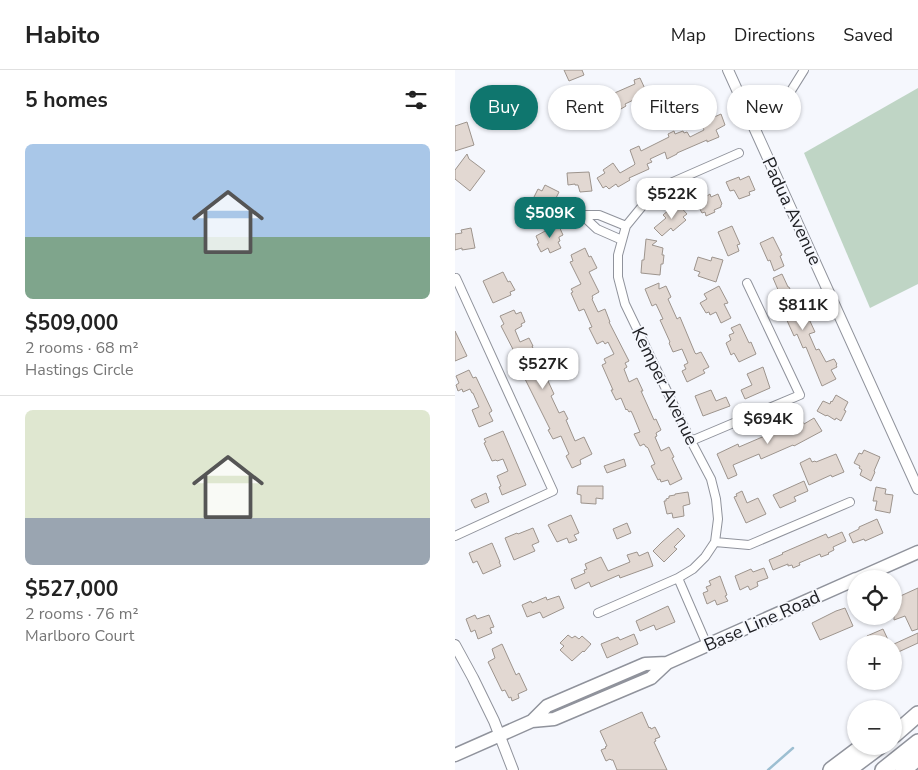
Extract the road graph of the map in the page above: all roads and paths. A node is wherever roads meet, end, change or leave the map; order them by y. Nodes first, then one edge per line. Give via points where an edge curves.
1 (728, 70) edge
2 (804, 70) edge
3 (735, 85) edge
4 (795, 85) edge
5 (755, 130) edge
6 (739, 153) dead end
7 (626, 226) junction
8 (622, 240) junction
9 (456, 278) edge
10 (747, 283) dead end
11 (691, 441) junction
12 (918, 489) edge
13 (850, 502) dead end
14 (455, 536) edge
15 (715, 542) junction
16 (918, 552) edge
17 (877, 570) edge
18 (678, 578) junction
19 (847, 583) edge
20 (598, 613) dead end
21 (455, 645) edge
22 (707, 646) junction
23 (918, 701) edge
24 (902, 714) edge
25 (918, 714) edge
26 (902, 728) edge
27 (499, 735) junction
28 (918, 742) edge
29 (455, 755) edge
30 (851, 755) edge
31 (868, 755) edge
32 (918, 758) edge
33 (513, 770) edge
34 (831, 770) edge
35 (848, 770) edge
36 (883, 770) edge
37 (903, 770) edge

1 - 3 street, Padua Avenue
2 - 4 street
5 - 12 street, Padua Avenue
6 - 7 street, Kemper Avenue via 667,185 644,204
7 - 8 street, Kemper Avenue
7 - 8 street via 599,215 582,215 597,229
8 - 11 street, Kemper Avenue via 618,277 625,304
9 - 14 street via 553,491
10 - 11 street via 801,395
11 - 15 street, Kemper Avenue via 711,479 716,499
13 - 15 street via 749,545
15 - 18 street via 693,569
16 - 17 main road, Base Line Road
18 - 20 street
18 - 22 street
19 - 22 main road, Base Line Road
21 - 27 street
22 - 27 main road, Base Line Road via 667,663 645,664 556,702 532,721
23 - 24 highway
25 - 26 highway
27 - 29 main road, Base Line Road
27 - 33 street
28 - 36 highway
30 - 34 highway
31 - 35 highway
32 - 37 highway

